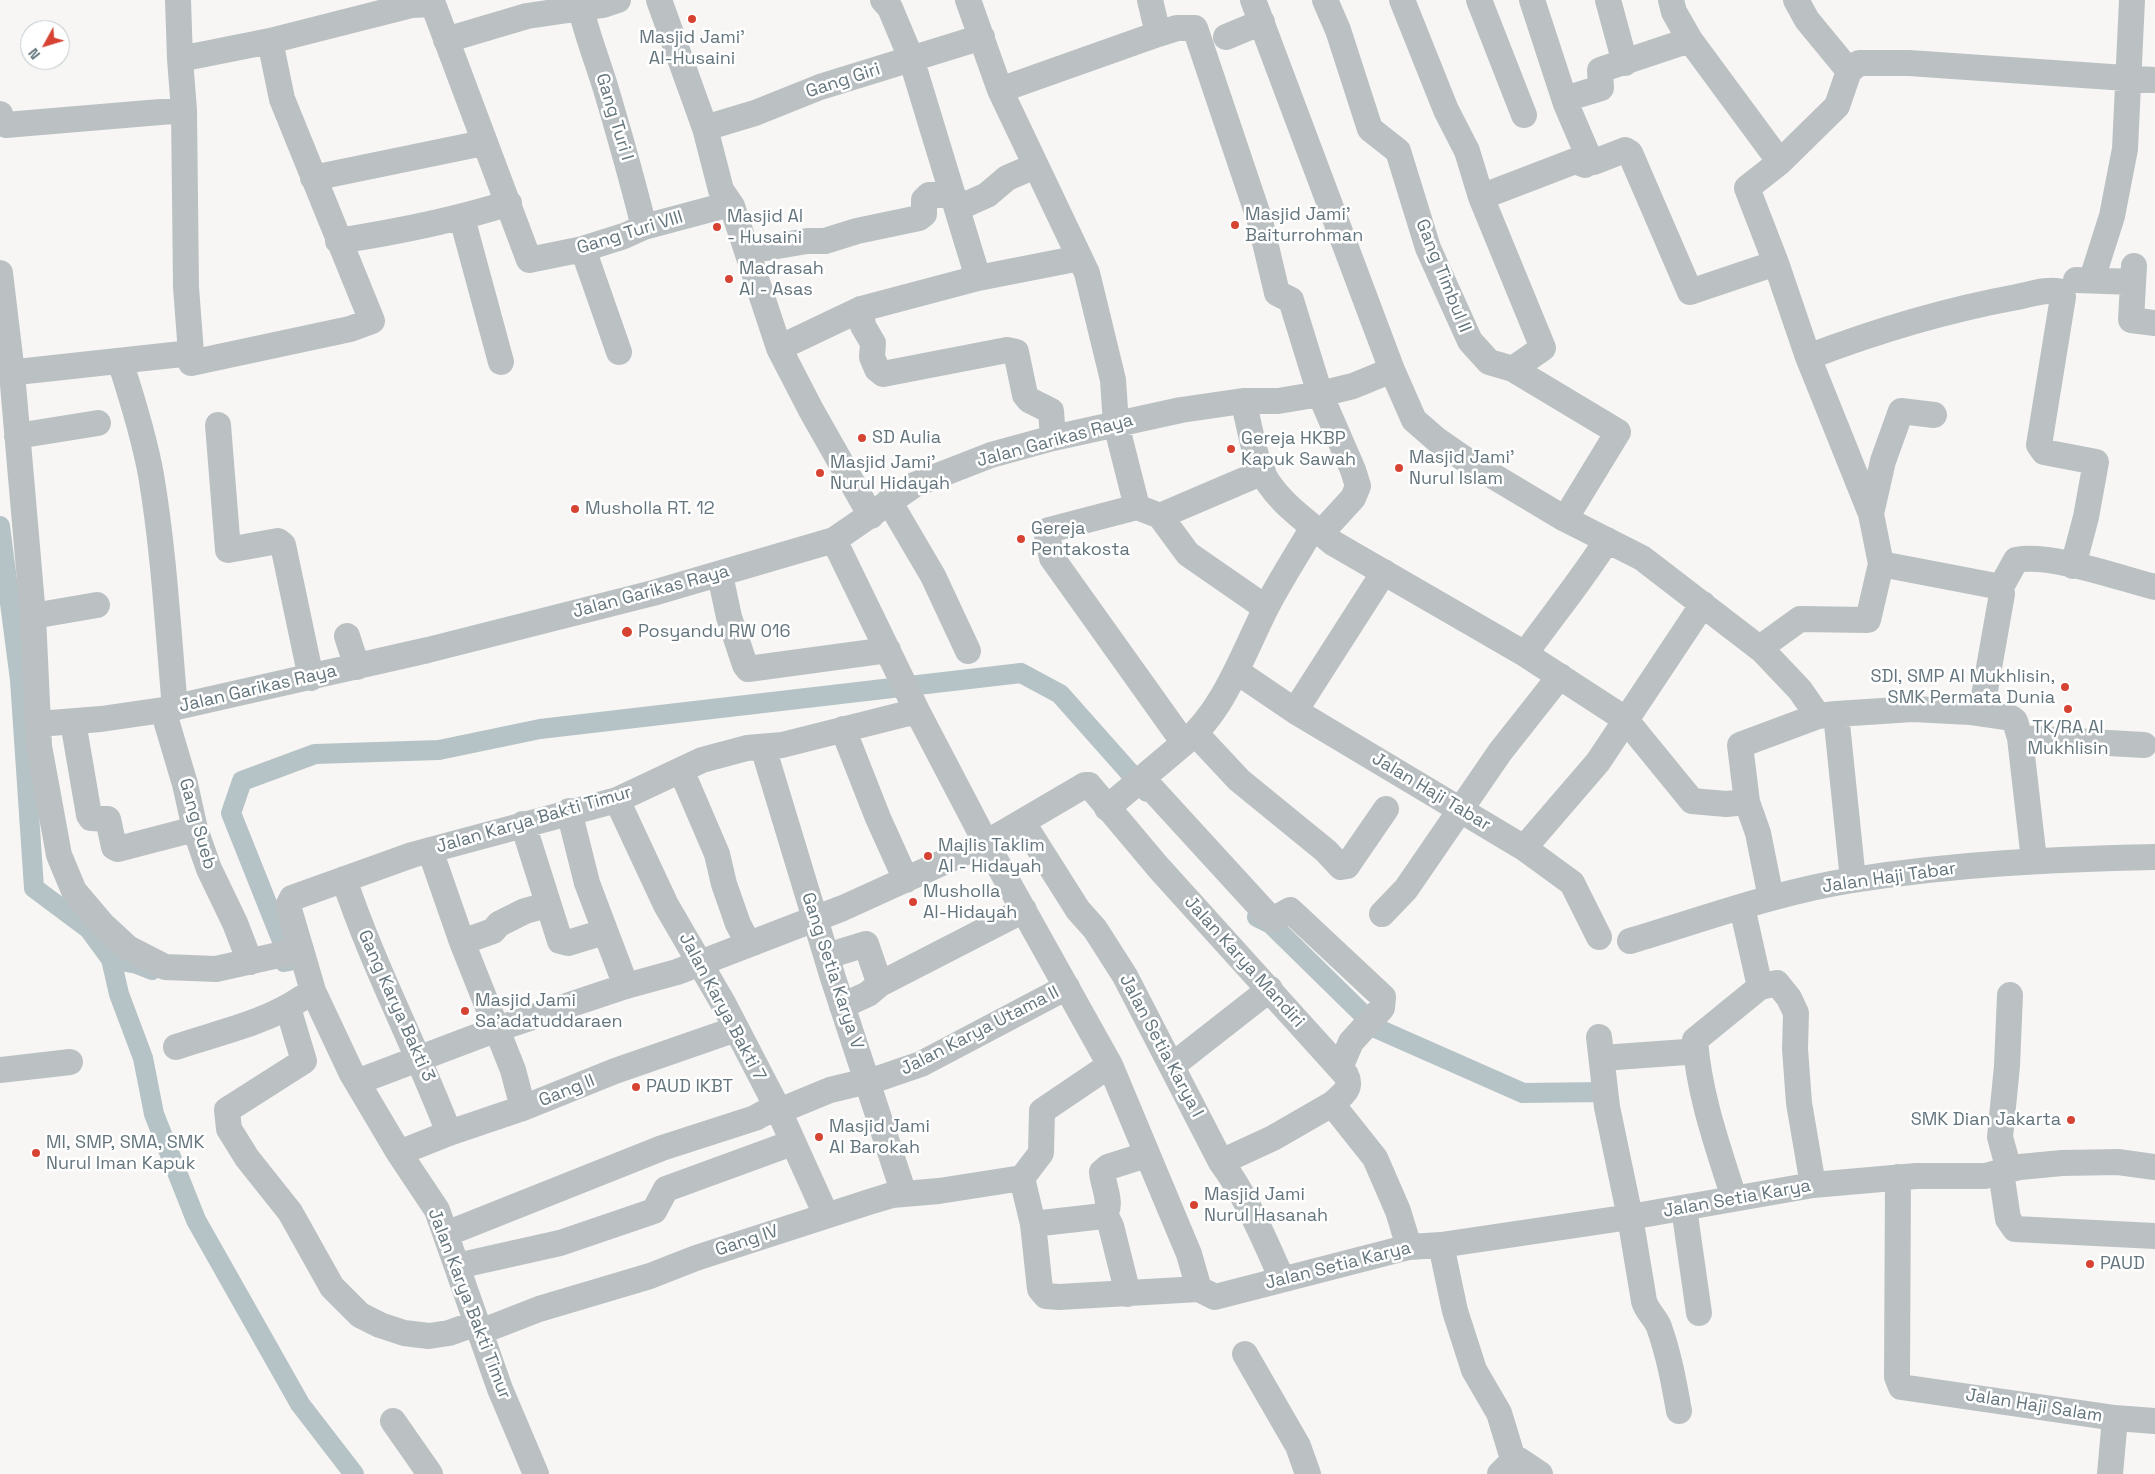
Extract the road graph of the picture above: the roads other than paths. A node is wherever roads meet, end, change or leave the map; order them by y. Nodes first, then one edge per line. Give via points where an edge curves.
1 (178, 0) edge
2 (616, 0) edge
3 (659, 0) edge
4 (883, 0) edge
5 (968, 0) edge
6 (1150, 0) edge
7 (1325, 0) edge
8 (1402, 0) edge
9 (1479, 0) edge
10 (1532, 0) edge
11 (1608, 0) edge
12 (1672, 0) edge
13 (1796, 0) edge
14 (2132, 0) edge
15 (581, 8) junction
16 (1257, 11) edge
17 (1158, 34) junction
18 (982, 37) junction
19 (1226, 37) dead end
20 (446, 40) junction
21 (1690, 40) junction
22 (270, 41) junction
23 (911, 58) junction
24 (180, 59) junction
25 (1625, 63) junction
26 (1849, 70) junction
27 (2129, 79) junction
28 (2155, 80) edge
29 (1000, 90) junction
30 (1565, 99) junction
31 (184, 110) junction
32 (0, 114) edge
33 (1524, 115) dead end
34 (705, 128) junction
35 (484, 143) junction
36 (1590, 161) junction
37 (1780, 162) junction
38 (1035, 166) junction
39 (313, 178) junction
40 (1481, 197) junction
41 (955, 201) junction
42 (509, 203) junction
43 (730, 204) junction
44 (462, 218) junction
45 (644, 227) junction
46 (338, 240) junction
47 (583, 249) junction
48 (748, 251) junction
49 (1080, 258) junction
50 (1776, 263) junction
51 (0, 273) edge
52 (978, 278) junction
53 (2092, 279) junction
54 (2063, 294) junction
55 (861, 309) junction
56 (2155, 323) edge
57 (779, 348) junction
58 (618, 352) dead end
59 (1808, 356) junction
60 (120, 361) junction
61 (501, 362) dead end
62 (191, 363) dead end
63 (1513, 369) junction
64 (1392, 370) junction
65 (6, 372) edge
66 (1320, 394) junction
67 (1243, 401) junction
68 (1934, 415) dead end
69 (98, 423) dead end
70 (1116, 424) junction
71 (218, 425) dead end
72 (17, 436) junction
73 (1053, 438) junction
74 (1263, 472) junction
75 (880, 509) junction
76 (1149, 511) junction
77 (1871, 514) junction
78 (1565, 519) junction
79 (1317, 530) junction
80 (834, 540) junction
81 (1607, 540) junction
82 (1881, 564) junction
83 (2073, 566) junction
84 (1384, 572) junction
85 (720, 575) junction
86 (2001, 587) junction
87 (2155, 587) edge
88 (1703, 604) junction
89 (97, 605) dead end
90 (1266, 608) junction
91 (33, 616) junction
92 (347, 636) dead end
93 (888, 650) junction
94 (968, 651) dead end
95 (1763, 651) junction
96 (1526, 654) junction
97 (357, 667) junction
98 (1236, 671) junction
99 (1560, 676) junction
100 (311, 678) junction
101 (169, 709) junction
102 (916, 709) junction
103 (1295, 711) junction
104 (1981, 713) junction
105 (1827, 715) junction
106 (1625, 719) junction
107 (73, 722) junction
108 (38, 724) junction
109 (842, 729) junction
110 (2020, 738) junction
111 (1190, 739) junction
112 (2144, 745) dead end
113 (763, 746) junction
114 (681, 770) junction
115 (1128, 790) junction
116 (617, 800) junction
117 (1747, 802) junction
118 (1386, 809) dead end
119 (1460, 809) junction
120 (569, 811) junction
121 (109, 823) junction
122 (1023, 823) junction
123 (523, 824) junction
124 (195, 829) junction
125 (55, 836) junction
126 (986, 843) junction
127 (1524, 848) junction
128 (430, 850) junction
129 (2155, 857) edge
130 (2034, 860) junction
131 (344, 879) junction
132 (906, 880) junction
133 (1853, 880) junction
134 (1771, 898) junction
135 (548, 905) junction
136 (1742, 907) junction
137 (1024, 910) junction
138 (1382, 914) dead end
139 (816, 918) junction
140 (604, 932) junction
141 (1598, 938) dead end
142 (1630, 941) dead end
143 (462, 942) junction
144 (753, 943) junction
145 (280, 955) junction
146 (827, 956) junction
147 (701, 963) junction
148 (881, 983) junction
149 (626, 986) junction
150 (1760, 986) junction
151 (1067, 988) junction
152 (1270, 989) junction
153 (313, 991) junction
154 (2010, 995) dead end
155 (842, 1006) junction
156 (288, 1008) junction
157 (736, 1028) junction
158 (498, 1029) junction
159 (176, 1047) dead end
160 (1695, 1048) junction
161 (419, 1058) junction
162 (70, 1062) dead end
163 (1110, 1065) junction
164 (1172, 1065) junction
165 (1340, 1068) junction
166 (0, 1070) edge
167 (866, 1081) junction
168 (357, 1082) junction
169 (1332, 1104) junction
170 (523, 1108) junction
171 (777, 1109) junction
172 (449, 1133) junction
173 (792, 1143) junction
174 (399, 1153) junction
175 (1146, 1155) junction
176 (1221, 1162) junction
177 (2155, 1167) edge
178 (2005, 1171) junction
179 (1022, 1178) junction
180 (1898, 1178) junction
181 (1813, 1185) junction
182 (904, 1194) junction
183 (1734, 1198) junction
184 (1684, 1208) junction
185 (1105, 1214) junction
186 (826, 1215) junction
187 (1630, 1217) junction
188 (1033, 1224) junction
189 (446, 1234) junction
190 (2155, 1236) edge
191 (1441, 1245) junction
192 (1409, 1247) junction
193 (457, 1266) junction
194 (1282, 1279) junction
195 (1199, 1289) junction
196 (1128, 1294) junction
197 (1699, 1313) dead end
198 (479, 1327) junction
199 (1245, 1354) dead end
200 (1680, 1411) dead end
201 (2115, 1418) junction
202 (393, 1421) dead end
203 (2155, 1421) edge
204 (1507, 1468) edge
205 (430, 1474) edge
206 (536, 1474) edge
207 (1308, 1474) edge
208 (1540, 1474) edge
209 (2110, 1474) edge

1 - 24 street
2 - 15 street
3 - 34 street
4 - 23 street via 890,8
5 - 18 street
6 - 17 street
7 - 63 street, Gang Timbul II via 1370,129 1398,150 1428,248 1470,342 1488,362
8 - 40 street via 1446,110 1467,151
9 - 33 street
10 - 30 street
11 - 25 street
12 - 21 street via 1674,12
13 - 26 street via 1807,20
14 - 27 street
15 - 20 street via 527,16
15 - 45 street, Gang Turi I via 586,33 630,167
16 - 19 street
16 - 64 street
17 - 29 street
17 - 66 street via 1177,28 1195,28 1260,221 1277,293 1291,300
18 - 23 street, Gang Giri
18 - 29 street
20 - 22 street via 433,4 412,5
20 - 35 street
21 - 25 street
21 - 37 street
22 - 24 street
22 - 39 street via 282,98
23 - 34 street, Gang Giri
23 - 41 street
24 - 31 street
25 - 30 street via 1600,70 1602,88
26 - 27 street via 1859,63 1909,63
26 - 37 street via 1837,106
27 - 28 street
27 - 53 street via 2125,149 2112,216
29 - 38 street
30 - 36 street
31 - 32 street via 6,125 1,123
31 - 60 street via 190,353
34 - 43 street via 721,190
35 - 39 street
35 - 42 street
36 - 40 street via 1585,165 1575,161
36 - 50 street via 1625,150 1630,153 1690,292
37 - 50 street via 1746,188
38 - 41 street via 1008,178 987,195
38 - 49 street
39 - 46 street
40 - 63 street via 1543,348
41 - 48 street via 929,195 924,200 924,214 919,218 825,242 807,241
41 - 52 street
42 - 44 street
42 - 47 street, Gang Turi VIII via 529,260
43 - 45 street, Gang Turi VIII
43 - 48 street
44 - 46 street
44 - 61 street
45 - 47 street, Gang Turi VIII
46 - 62 street via 372,321 350,329
47 - 58 street
48 - 57 street
49 - 52 street
49 - 70 street via 1087,273 1113,380
50 - 59 street
51 - 65 street
52 - 55 street
53 - 54 street via 2063,281
53 - 56 street via 2133,274 2131,320
54 - 59 street via 2060,291 2044,292 1957,309
54 - 83 street via 2039,445 2044,452 2096,462
55 - 57 street
55 - 73 street via 863,326 873,342 872,357 883,374 1007,350 1016,352 1025,395 1051,411
57 - 75 street via 811,410
59 - 77 street
60 - 65 street
60 - 101 street, Gang Sueb via 151,474 160,544
63 - 78 street, Gang Timbul II via 1618,432
64 - 66 street, Jalan Garikas Raya via 1354,386
64 - 78 street via 1414,420 1437,440
65 - 72 street
66 - 67 street, Jalan Garikas Raya via 1278,401
66 - 79 street via 1358,486 1353,498
67 - 70 street, Jalan Garikas Raya
67 - 74 street
68 - 77 street via 1901,411 1883,462
69 - 72 street
70 - 73 street, Jalan Garikas Raya
70 - 76 street
71 - 100 street via 228,550 278,541 283,545
72 - 91 street
73 - 75 street, Jalan Garikas Raya via 938,474
74 - 76 street
74 - 79 street via 1287,504
75 - 80 street, Jalan Garikas Raya
75 - 94 street via 932,576
76 - 90 street via 1188,554
76 - 111 street via 1049,530 1047,535 1054,562
77 - 82 street
78 - 81 street
79 - 84 street via 1333,543
79 - 90 street
80 - 85 street, Jalan Garikas Raya
80 - 93 street
81 - 88 street via 1642,558
81 - 96 street
82 - 86 street
82 - 95 street via 1868,620 1800,619 1764,645
83 - 86 street via 2028,558 2016,560
83 - 87 street
84 - 96 street
84 - 103 street
85 - 93 street via 729,617 748,669
85 - 97 street, Jalan Garikas Raya via 427,646
86 - 104 street
88 - 95 street
88 - 106 street
89 - 91 street
90 - 98 street
91 - 108 street
92 - 97 street
93 - 102 street
95 - 105 street
96 - 99 street
97 - 100 street, Jalan Garikas Raya
98 - 103 street, Jalan Haji Tabar
98 - 111 street
99 - 106 street
99 - 119 street
100 - 101 street, Jalan Garikas Raya
101 - 107 street, Jalan Garikas Raya
101 - 124 street, Gang Sueb
102 - 109 street, Jalan Karya Bakti Timur
102 - 126 street
103 - 119 street, Jalan Haji Tabar
104 - 105 street via 1913,709
104 - 110 street via 2013,719
105 - 117 street via 1740,745
105 - 133 street
106 - 117 street via 1692,801
106 - 127 street via 1598,762
107 - 108 street, Jalan Garikas Raya
107 - 121 street via 89,815 91,818 107,818
108 - 125 street
109 - 113 street, Jalan Karya Bakti Timur via 782,745
109 - 132 street
110 - 112 street
110 - 130 street
111 - 115 street
111 - 118 street via 1326,851 1341,867 1351,860
113 - 114 street, Jalan Karya Bakti Timur via 702,760
113 - 139 street, Gang Setia Karya V
114 - 116 street, Jalan Karya Bakti Timur
114 - 144 street via 717,854 738,924 746,939
115 - 122 street, Jalan Karya Mandiri via 1092,789 1085,785
115 - 152 street, Jalan Karya Mandiri via 1158,867
115 - 165 street via 1272,920 1290,910 1383,997 1382,1008 1351,1042
116 - 120 street, Jalan Karya Bakti Timur
116 - 147 street, Jalan Karya Bakti 7 via 666,905
117 - 134 street via 1758,833
119 - 127 street, Jalan Haji Tabar
119 - 138 street via 1406,889
120 - 123 street, Jalan Karya Bakti Timur
120 - 140 street via 587,883
121 - 124 street via 112,844 118,849
121 - 125 street
122 - 126 street, Jalan Karya Mandiri
122 - 164 street, Jalan Setia Karya I via 1125,976
123 - 128 street, Jalan Karya Bakti Timur
123 - 135 street
124 - 145 street, Gang Sueb via 209,869 235,923
125 - 145 street via 74,891 128,948 165,967 216,969
126 - 132 street, Jalan Karya Mandiri
126 - 137 street
127 - 141 street, Jalan Haji Tabar via 1572,883
128 - 131 street, Jalan Karya Bakti Timur
128 - 143 street
129 - 130 street, Jalan Haji Tabar
130 - 133 street, Jalan Haji Tabar
131 - 145 street, Jalan Karya Bakti Timur via 292,898 288,903
131 - 161 street, Gang Karya Bakti 3 via 355,913
132 - 139 street, Jalan Karya Mandiri
133 - 134 street, Jalan Haji Tabar
134 - 136 street, Jalan Haji Tabar
135 - 140 street via 557,937 562,942
135 - 143 street via 525,911 493,931
136 - 142 street, Jalan Haji Tabar
136 - 150 street
137 - 148 street
137 - 151 street
139 - 144 street, Jalan Karya Mandiri
139 - 146 street, Gang Setia Karya V
140 - 149 street
143 - 158 street
144 - 147 street, Jalan Karya Mandiri
145 - 153 street, Jalan Karya Bakti Timur
146 - 148 street via 865,943
146 - 155 street, Gang Setia Karya V
147 - 149 street, Jalan Karya Mandiri
147 - 157 street, Jalan Karya Bakti 7
148 - 155 street via 868,994
149 - 158 street, Jalan Karya Mandiri
150 - 160 street via 1694,1040
150 - 181 street via 1777,983 1796,1013 1799,1103
151 - 163 street
151 - 167 street, Jalan Karya Utama II via 921,1064
152 - 164 street
152 - 165 street, Jalan Karya Mandiri
153 - 156 street
153 - 168 street, Jalan Karya Bakti Timur
154 - 178 street via 2000,1137
155 - 167 street, Gang Setia Karya V
156 - 159 street
156 - 198 street, Gang IV via 304,1061 227,1110 229,1129 247,1158 290,1212 332,1287 360,1315 404,1333 429,1336
157 - 170 street, Gang II via 615,1070
157 - 171 street, Jalan Karya Bakti 7
158 - 161 street, Jalan Karya Mandiri
158 - 170 street
160 - 183 street via 1711,1127
160 - 187 street via 1686,1052 1602,1053 1607,1107
161 - 168 street, Jalan Karya Mandiri
161 - 172 street, Gang Karya Bakti 3
162 - 166 street
163 - 175 street
163 - 179 street via 1044,1109 1041,1153
164 - 176 street, Jalan Setia Karya I
165 - 169 street, Jalan Karya Mandiri via 1349,1080 1348,1085 1346,1092
167 - 171 street, Jalan Karya Utama II
167 - 182 street, Gang Setia Karya V
168 - 174 street, Jalan Karya Bakti Timur
169 - 176 street via 1273,1138
169 - 192 street via 1375,1158 1398,1211
170 - 172 street, Gang II
171 - 173 street, Jalan Karya Bakti 7
171 - 189 street, Jalan Karya Utama II via 662,1148
172 - 174 street, Gang II
173 - 186 street, Jalan Karya Bakti 7
173 - 193 street via 666,1189 654,1211 560,1243
174 - 189 street, Jalan Karya Bakti Timur via 437,1210
175 - 185 street via 1108,1167 1102,1172 1108,1205
175 - 195 street via 1189,1254
176 - 194 street, Jalan Setia Karya I via 1265,1240
177 - 178 street, Jalan Setia Karya via 2109,1162 2033,1165
178 - 180 street, Jalan Setia Karya via 1985,1176
178 - 190 street via 2008,1219 2015,1229
179 - 182 street, Gang IV
179 - 188 street, Jalan Setia Karya
180 - 181 street, Jalan Setia Karya
180 - 201 street, Jalan Haji Salam via 1897,1377 1901,1387
181 - 183 street, Jalan Setia Karya
182 - 186 street, Gang IV
183 - 184 street, Jalan Setia Karya
184 - 187 street, Jalan Setia Karya
184 - 197 street
185 - 188 street
185 - 196 street
186 - 198 street, Gang IV via 650,1276
187 - 191 street, Jalan Setia Karya
187 - 200 street via 1646,1309 1658,1325
188 - 196 street, Jalan Setia Karya via 1040,1290 1046,1296
189 - 193 street, Jalan Karya Bakti Timur
191 - 192 street, Jalan Setia Karya
191 - 204 street via 1455,1311 1474,1370 1499,1413
192 - 194 street, Jalan Setia Karya
193 - 198 street, Jalan Karya Bakti Timur
194 - 195 street, Jalan Setia Karya via 1215,1297
195 - 196 street, Jalan Setia Karya
198 - 206 street, Jalan Karya Bakti Timur via 500,1389
199 - 207 street via 1298,1446
201 - 203 street, Jalan Haji Salam
201 - 209 street
202 - 205 street
204 - 208 street via 1519,1460

